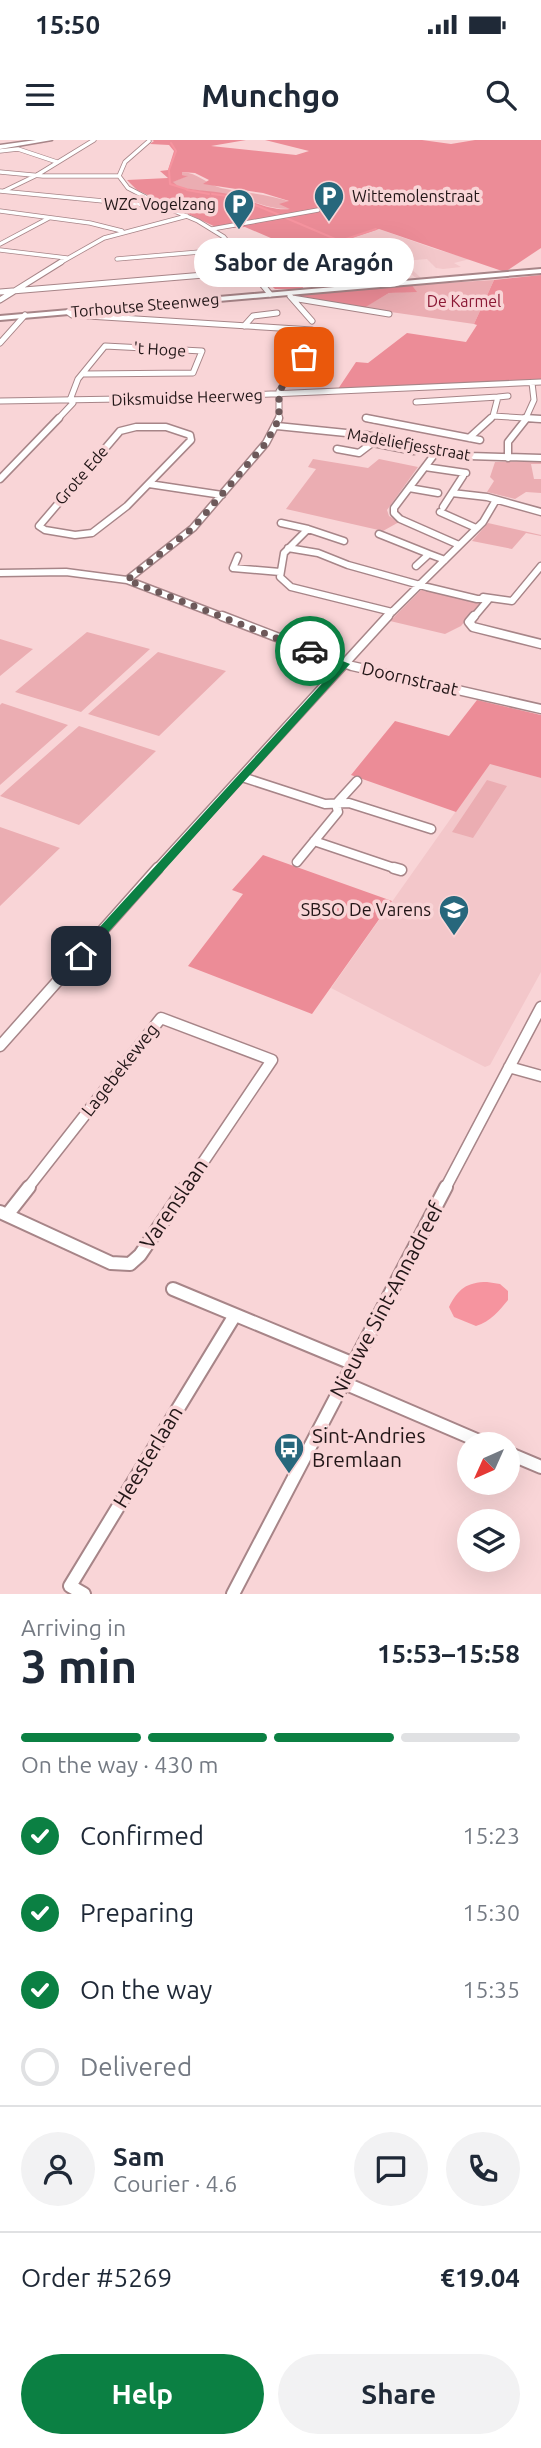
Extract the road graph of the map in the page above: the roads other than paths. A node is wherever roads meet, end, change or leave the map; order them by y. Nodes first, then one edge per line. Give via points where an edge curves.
1 (36, 140) edge
2 (49, 140) edge
3 (94, 140) edge
4 (141, 140) edge
5 (149, 141) edge
6 (0, 148) edge
7 (57, 162) junction
8 (0, 172) edge
9 (35, 175) junction
10 (120, 176) junction
11 (2, 191) edge
12 (10, 192) junction
13 (139, 195) junction
14 (0, 197) edge
15 (119, 202) junction
16 (165, 207) junction
17 (318, 210) dead end
18 (0, 211) edge
19 (187, 216) junction
20 (48, 218) junction
21 (212, 229) junction
22 (124, 232) junction
23 (0, 244) edge
24 (235, 249) junction
25 (0, 250) edge
26 (67, 258) junction
27 (117, 259) dead end
28 (252, 271) junction
29 (541, 271) edge
30 (14, 290) junction
31 (0, 292) edge
32 (270, 295) junction
33 (289, 295) junction
34 (0, 300) edge
35 (272, 307) dead end
36 (68, 312) junction
37 (277, 313) junction
38 (389, 314) dead end
39 (24, 315) junction
40 (0, 318) edge
41 (282, 318) dead end
42 (312, 321) dead end
43 (244, 326) junction
44 (0, 343) edge
45 (84, 374) junction
46 (541, 382) edge
47 (532, 383) junction
48 (278, 394) junction
49 (508, 396) dead end
50 (498, 397) junction
51 (70, 400) junction
52 (0, 401) edge
53 (416, 402) dead end
54 (493, 416) junction
55 (366, 418) dead end
56 (529, 419) junction
57 (541, 419) edge
58 (277, 426) junction
59 (417, 428) junction
60 (380, 437) junction
61 (469, 438) junction
62 (480, 440) dead end
63 (373, 443) junction
64 (405, 443) junction
65 (337, 449) dead end
66 (437, 451) junction
67 (414, 452) dead end
68 (508, 458) junction
69 (541, 458) edge
70 (425, 467) junction
71 (0, 479) edge
72 (149, 484) junction
73 (409, 488) junction
74 (438, 493) dead end
75 (452, 493) junction
76 (222, 495) junction
77 (496, 500) junction
78 (541, 512) edge
79 (281, 523) dead end
80 (477, 528) junction
81 (308, 529) junction
82 (379, 534) dead end
83 (344, 541) dead end
84 (459, 545) junction
85 (288, 548) junction
86 (429, 554) junction
87 (238, 556) dead end
88 (444, 560) junction
89 (416, 566) dead end
90 (541, 566) edge
91 (280, 572) junction
92 (0, 573) edge
93 (127, 580) junction
94 (420, 584) junction
95 (489, 599) junction
96 (392, 612) junction
97 (541, 644) edge
98 (345, 664) junction
99 (541, 709) edge
100 (242, 778) junction
101 (357, 780) dead end
102 (336, 804) junction
103 (431, 829) dead end
104 (314, 841) junction
105 (297, 862) dead end
106 (401, 870) dead end
107 (541, 1007) edge
108 (0, 1046) edge
109 (272, 1060) joint
110 (509, 1067) junction
111 (541, 1076) edge
112 (3, 1213) edge
113 (173, 1289) dead end
114 (235, 1315) junction
115 (354, 1364) junction
116 (344, 1383) junction
117 (458, 1432) edge
118 (520, 1458) edge
119 (541, 1467) edge
120 (84, 1594) edge
121 (233, 1594) edge

1 - 6 highway
2 - 6 highway
3 - 7 street
4 - 5 street
5 - 10 street via 125,162
6 - 7 street
7 - 9 street
8 - 9 street
9 - 10 street
9 - 11 street
10 - 13 street
11 - 12 street
12 - 14 street
12 - 15 street
13 - 15 street
13 - 16 street
15 - 16 street
16 - 19 street
17 - 21 street
18 - 20 street
19 - 21 street
19 - 22 street
20 - 22 street
20 - 23 street
21 - 24 street
22 - 26 street
24 - 27 street
24 - 28 street
25 - 26 street
26 - 30 street
28 - 30 street
28 - 32 street
29 - 33 main road, Torhoutse Steenweg
30 - 31 street
30 - 34 street
32 - 33 main road, Torhoutse Steenweg
32 - 36 main road, Torhoutse Steenweg
33 - 38 street, Torhoutse Steenweg
33 - 42 street
35 - 37 street
36 - 39 main road, Torhoutse Steenweg
36 - 43 street via 74,316
37 - 41 street
37 - 43 street via 253,316
39 - 40 main road, Torhoutse Steenweg
39 - 44 street
43 - 48 street via 322,334
45 - 45 street, 't Hoge via 105,346 202,351 193,373
45 - 51 street, 't Hoge
46 - 47 street, Diksmuidse Heerweg
47 - 48 street, Diksmuidse Heerweg
47 - 56 street via 536,391
48 - 51 street, Diksmuidse Heerweg
48 - 58 street
49 - 50 street
50 - 53 street
50 - 54 street
51 - 52 street, Diksmuidse Heerweg
51 - 71 street, 't Hoge via 73,403
54 - 56 street
54 - 61 street
55 - 59 street
56 - 57 street
56 - 68 street via 508,442
58 - 60 street, Madeliefjesstraat
58 - 76 street
59 - 61 street
59 - 64 street
60 - 63 street
60 - 64 street, Madeliefjesstraat
61 - 62 street
63 - 65 street via 359,453
63 - 67 street
64 - 66 street, Madeliefjesstraat
66 - 68 street, Madeliefjesstraat
66 - 70 street
68 - 69 street, Madeliefjesstraat
70 - 73 street
70 - 75 street via 464,474
72 - 72 street, Grote Ede via 91,533 39,526 120,431 138,428 189,434 191,440
72 - 76 street
73 - 74 street
73 - 84 street via 394,508 396,516
75 - 77 street
75 - 80 street via 442,510
76 - 93 street via 187,534
77 - 78 street
77 - 80 street
79 - 81 street
80 - 84 street
81 - 83 street
81 - 85 street
82 - 86 street
84 - 88 street
85 - 91 street
85 - 94 street
86 - 88 street
86 - 89 street
87 - 91 street via 233,568
88 - 94 street
90 - 95 street via 512,601
91 - 96 street via 291,587
92 - 93 street, Doornstraat via 66,572
93 - 98 street, Doornstraat
94 - 95 street via 477,600
94 - 96 street
95 - 97 street via 469,622 473,627
96 - 98 street
98 - 99 street, Doornstraat
98 - 100 street
100 - 102 street
100 - 108 street
101 - 102 street
102 - 103 street via 349,803
102 - 104 street via 338,812
104 - 105 street
104 - 106 street
107 - 110 street, Nieuwe Sint-Annadreef
109 - 112 street, Lagebekeweg via 161,1018
109 - 112 street, Varenslaan via 130,1264 111,1263
110 - 111 street
110 - 115 street, Nieuwe Sint-Annadreef
113 - 114 street
114 - 115 street
114 - 120 street, Heesterlaan via 70,1586
115 - 116 street, Nieuwe Sint-Annadreef
116 - 117 street
116 - 121 street, Nieuwe Sint-Annadreef
118 - 119 street

